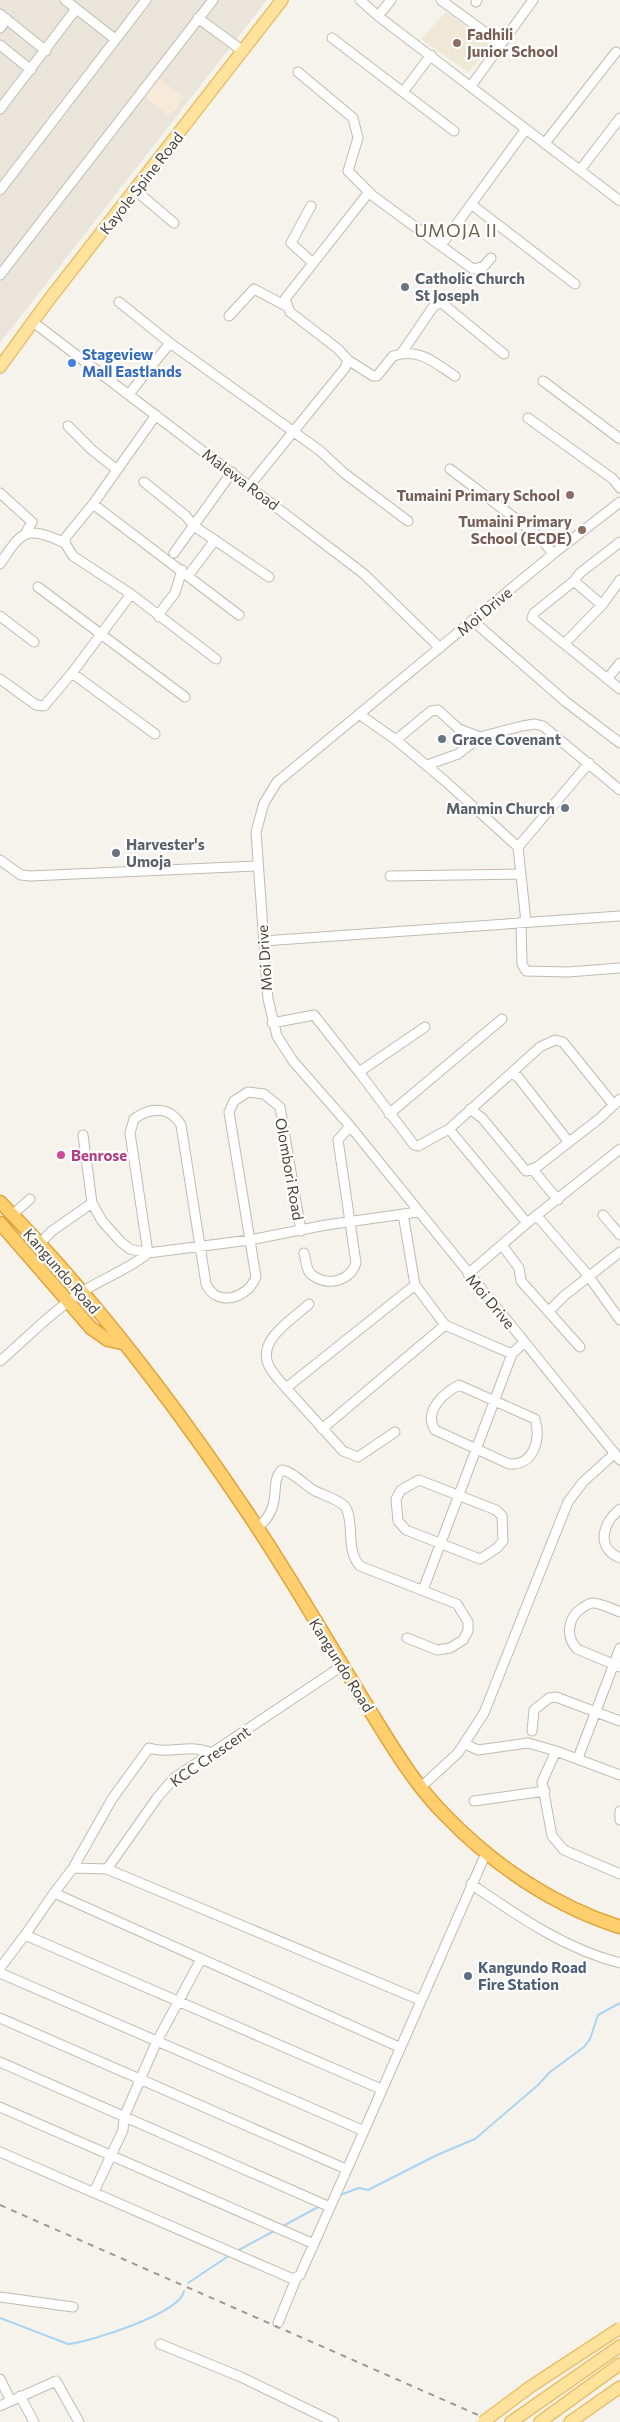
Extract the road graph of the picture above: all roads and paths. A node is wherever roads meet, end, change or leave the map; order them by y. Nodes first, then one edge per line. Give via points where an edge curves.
1 (65, 0) edge
2 (146, 0) edge
3 (213, 0) edge
4 (282, 0) edge
5 (360, 0) edge
6 (391, 0) edge
7 (441, 0) edge
8 (534, 0) edge
9 (76, 9) junction
10 (378, 16) junction
11 (3, 17) edge
12 (198, 18) junction
13 (0, 28) edge
14 (332, 38) dead end
15 (116, 39) junction
16 (501, 44) junction
17 (0, 45) edge
18 (46, 51) junction
19 (243, 51) junction
20 (616, 52) dead end
21 (431, 55) junction
22 (31, 70) junction
23 (298, 72) dead end
24 (471, 86) junction
25 (403, 92) junction
26 (0, 109) edge
27 (620, 118) edge
28 (526, 128) junction
29 (454, 131) dead end
30 (545, 143) junction
31 (580, 170) junction
32 (0, 190) edge
33 (135, 190) junction
34 (369, 192) junction
35 (620, 201) edge
36 (471, 204) junction
37 (310, 206) dead end
38 (174, 223) dead end
39 (437, 242) junction
40 (491, 258) dead end
41 (313, 263) junction
42 (0, 275) edge
43 (575, 284) dead end
44 (120, 302) dead end
45 (286, 306) junction
46 (229, 316) dead end
47 (34, 322) junction
48 (170, 343) junction
49 (401, 354) junction
50 (504, 354) dead end
51 (348, 360) junction
52 (0, 367) edge
53 (455, 376) dead end
54 (543, 381) dead end
55 (129, 394) junction
56 (156, 415) junction
57 (528, 418) dead end
58 (68, 426) dead end
59 (292, 432) junction
60 (620, 439) edge
61 (450, 468) dead end
62 (116, 470) junction
63 (232, 472) junction
64 (144, 482) dead end
65 (250, 486) junction
66 (620, 488) edge
67 (0, 493) edge
68 (620, 502) edge
69 (93, 504) junction
70 (408, 521) dead end
71 (194, 526) junction
72 (25, 534) junction
73 (215, 540) junction
74 (620, 542) edge
75 (65, 543) junction
76 (174, 554) dead end
77 (553, 554) junction
78 (1, 559) edge
79 (185, 573) junction
80 (269, 577) dead end
81 (620, 580) edge
82 (574, 581) junction
83 (38, 587) dead end
84 (131, 594) junction
85 (602, 605) junction
86 (239, 615) dead end
87 (0, 616) edge
88 (159, 617) junction
89 (472, 620) junction
90 (102, 635) junction
91 (34, 642) dead end
92 (565, 643) junction
93 (440, 648) junction
94 (216, 659) dead end
95 (620, 663) edge
96 (72, 673) junction
97 (608, 678) junction
98 (0, 679) edge
99 (620, 689) edge
100 (185, 697) dead end
101 (359, 714) junction
102 (155, 734) dead end
103 (480, 738) junction
104 (396, 740) junction
105 (620, 742) edge
106 (588, 763) junction
107 (426, 765) junction
108 (620, 790) edge
109 (518, 847) junction
110 (0, 860) edge
111 (257, 866) junction
112 (521, 874) junction
113 (390, 876) dead end
114 (620, 916) edge
115 (523, 922) junction
116 (263, 941) junction
117 (620, 968) edge
118 (502, 1019) dead end
119 (272, 1023) junction
120 (425, 1027) dead end
121 (359, 1072) junction
122 (511, 1073) junction
123 (617, 1102) edge
124 (470, 1109) junction
125 (389, 1114) junction
126 (350, 1126) junction
127 (449, 1129) junction
128 (82, 1135) dead end
129 (568, 1141) junction
130 (620, 1149) edge
131 (533, 1170) junction
132 (30, 1198) dead end
133 (558, 1200) junction
134 (0, 1202) edge
135 (92, 1203) junction
136 (418, 1212) junction
137 (403, 1214) junction
138 (603, 1214) dead end
139 (12, 1215) junction
140 (537, 1216) junction
141 (0, 1223) edge
142 (351, 1223) junction
143 (527, 1223) junction
144 (301, 1231) junction
145 (29, 1232) junction
146 (620, 1235) edge
147 (250, 1240) junction
148 (18, 1243) junction
149 (40, 1243) junction
150 (502, 1245) junction
151 (200, 1248) junction
152 (620, 1252) edge
153 (148, 1253) junction
154 (304, 1253) dead end
155 (468, 1274) junction
156 (588, 1277) junction
157 (415, 1285) junction
158 (81, 1292) junction
159 (68, 1301) junction
160 (309, 1304) dead end
161 (548, 1311) junction
162 (620, 1320) edge
163 (444, 1325) junction
164 (524, 1342) junction
165 (122, 1343) junction
166 (580, 1347) dead end
167 (512, 1354) junction
168 (0, 1362) edge
169 (286, 1388) junction
170 (496, 1402) junction
171 (322, 1429) junction
172 (395, 1432) dead end
173 (478, 1448) junction
174 (617, 1456) edge
175 (459, 1496) junction
176 (620, 1509) edge
177 (257, 1528) junction
178 (442, 1544) junction
179 (620, 1558) edge
180 (423, 1590) junction
181 (620, 1612) edge
182 (407, 1638) dead end
183 (620, 1648) edge
184 (342, 1666) junction
185 (617, 1666) edge
186 (596, 1711) junction
187 (620, 1721) edge
188 (532, 1730) dead end
189 (465, 1744) junction
190 (556, 1751) junction
191 (211, 1753) junction
192 (578, 1758) junction
193 (620, 1775) edge
194 (421, 1787) junction
195 (545, 1791) junction
196 (474, 1801) dead end
197 (620, 1811) edge
198 (620, 1820) edge
199 (486, 1852) junction
200 (73, 1868) junction
201 (107, 1869) junction
202 (620, 1874) edge
203 (471, 1884) junction
204 (54, 1893) junction
205 (620, 1927) edge
206 (26, 1935) junction
207 (201, 1959) junction
208 (620, 1963) edge
209 (0, 1968) edge
210 (0, 1974) edge
211 (178, 2000) junction
212 (420, 2000) junction
213 (0, 2018) edge
214 (156, 2042) junction
215 (400, 2047) junction
216 (0, 2062) edge
217 (141, 2079) junction
218 (381, 2089) junction
219 (0, 2107) edge
220 (124, 2117) junction
221 (364, 2130) junction
222 (0, 2152) edge
223 (110, 2155) junction
224 (346, 2169) junction
225 (94, 2192) junction
226 (330, 2207) junction
227 (314, 2244) junction
228 (296, 2278) junction
229 (0, 2297) edge
230 (73, 2307) dead end
231 (278, 2322) dead end
232 (620, 2328) edge
233 (160, 2344) dead end
234 (620, 2346) edge
235 (620, 2364) edge
236 (0, 2379) edge
237 (620, 2387) edge
238 (20, 2396) junction
239 (11, 2401) junction
240 (0, 2406) edge
241 (34, 2422) edge
242 (79, 2422) edge
243 (334, 2422) edge
244 (483, 2422) edge
245 (511, 2422) edge
246 (540, 2422) edge
247 (570, 2422) edge

1 - 9 street
2 - 15 street
3 - 12 street
4 - 19 main road, Kayole Spine Road
5 - 10 street
6 - 10 street
7 - 16 street
8 - 16 street
9 - 15 street
9 - 18 street
10 - 21 street
11 - 13 street
11 - 18 street
12 - 19 street
12 - 42 street
14 - 25 street
15 - 32 street
16 - 24 street
17 - 22 street
18 - 22 street
19 - 33 main road, Kayole Spine Road
20 - 30 street
21 - 24 street
21 - 25 street
22 - 26 street
23 - 34 street via 353,118 358,138 348,171
24 - 28 street
25 - 29 street
27 - 31 street
28 - 30 street
28 - 36 street
30 - 31 street
31 - 35 street
33 - 38 street
33 - 47 main road, Kayole Spine Road
34 - 39 street
34 - 41 street
36 - 39 street via 445,240
36 - 43 street
37 - 41 street via 291,243
39 - 40 street via 473,269 483,267
41 - 45 street via 285,299
44 - 48 street
45 - 46 street via 254,289
45 - 51 street
47 - 52 main road, Kayole Spine Road
47 - 55 street, Malewa Road
48 - 55 street
48 - 59 street
49 - 50 street via 433,307 440,303
49 - 51 street via 393,356 375,377
49 - 53 street via 424,355
51 - 59 street via 345,368
54 - 60 street
55 - 56 street, Malewa Road
56 - 62 street
56 - 63 street, Malewa Road
57 - 66 street via 614,479
58 - 62 street
59 - 65 street
59 - 70 street
61 - 77 street via 540,537
62 - 69 street
63 - 65 street, Malewa Road
63 - 71 street
64 - 71 street
65 - 93 street, Malewa Road via 379,586
67 - 72 street via 32,522
68 - 77 street, Moi Drive
69 - 75 street via 66,537
69 - 79 street
71 - 73 street
71 - 76 street
72 - 75 street via 40,533
72 - 78 street
73 - 79 street
73 - 80 street
74 - 82 street
75 - 84 street via 73,556
77 - 89 street, Moi Drive
79 - 86 street
79 - 88 street
81 - 85 street
82 - 85 street
82 - 92 street via 532,618
83 - 90 street
84 - 88 street
84 - 90 street
85 - 92 street
87 - 91 street
88 - 94 street
89 - 93 street, Moi Drive
89 - 105 street via 566,702
90 - 96 street
90 - 100 street
92 - 97 street
93 - 101 street, Moi Drive
95 - 97 street
96 - 98 street via 44,706 36,705
96 - 102 street
97 - 99 street
101 - 104 street
101 - 111 street, Moi Drive via 271,790 256,832
103 - 104 street via 460,729 438,710 431,711
103 - 106 street via 535,724 543,726
103 - 107 street via 458,754
104 - 107 street
106 - 108 street
106 - 109 street
107 - 109 street
109 - 112 street
110 - 111 street via 30,876
111 - 116 street, Moi Drive
112 - 113 street
112 - 115 street
114 - 115 street
115 - 116 street
115 - 117 street via 522,964 526,972
116 - 119 street, Moi Drive
118 - 125 street
119 - 121 street via 314,1015
119 - 126 street, Moi Drive via 293,1061
120 - 121 street
121 - 125 street
122 - 123 street via 540,1046 559,1040
122 - 124 street
122 - 129 street via 518,1077
123 - 129 street
124 - 127 street
124 - 131 street via 482,1118 526,1171
125 - 127 street via 418,1146
126 - 136 street, Moi Drive
126 - 142 street via 338,1140
127 - 143 street
128 - 135 street
129 - 131 street
130 - 133 street
131 - 133 street
132 - 139 street
133 - 140 street
134 - 139 highway, Kangundo Road
135 - 149 street
135 - 153 street via 102,1221 121,1242 130,1249
136 - 137 street
136 - 155 street, Moi Drive
137 - 142 street
137 - 157 street
138 - 146 street
139 - 145 highway, Kangundo Road
140 - 143 street
140 - 156 street
141 - 148 highway, Kangundo Road
142 - 144 street
142 - 154 street via 356,1263 352,1273 335,1282 326,1281 308,1270
143 - 150 street
144 - 147 street
144 - 147 street, Olombori Road via 280,1107 264,1094 248,1092 234,1101 229,1112
145 - 148 main road
145 - 149 highway, Kangundo Road
147 - 151 street
147 - 151 street via 256,1277 247,1289 230,1299 222,1299 210,1292
148 - 159 highway, Kangundo Road
149 - 158 highway, Kangundo Road
150 - 155 street
150 - 161 street via 519,1268 521,1282
151 - 153 street
151 - 153 street via 181,1125 162,1110 149,1110 134,1119 130,1133
152 - 156 street
153 - 158 street via 129,1268 109,1275
155 - 164 street, Moi Drive
156 - 161 street
156 - 162 street
157 - 163 street
157 - 169 street
158 - 159 street
158 - 165 highway, Kangundo Road
159 - 165 highway, Kangundo Road via 100,1335
159 - 168 street
160 - 169 street via 270,1340 266,1349 268,1364
161 - 166 street
163 - 167 street
163 - 171 street
164 - 167 street
164 - 174 street, Moi Drive
165 - 177 highway, Kangundo Road via 204,1451
167 - 170 street
169 - 171 street
170 - 173 street
170 - 173 street via 535,1420 537,1446 517,1464 509,1464
170 - 173 street via 459,1385 436,1403 431,1419 434,1430
171 - 172 street via 353,1457 358,1457
173 - 175 street
174 - 189 street via 582,1482 568,1502 484,1713
175 - 178 street
175 - 178 street via 496,1510 502,1516 503,1541 480,1560
175 - 178 street via 419,1480 401,1490 396,1498 395,1508 401,1526
176 - 179 street via 606,1523 604,1532 610,1552
177 - 180 street via 272,1511 277,1476 285,1470 346,1508 355,1561 360,1566
177 - 184 highway, Kangundo Road
178 - 180 street
180 - 182 street via 457,1604 468,1622 468,1631 463,1640 450,1648 437,1650
181 - 185 street via 594,1603 576,1612 569,1621 569,1634 577,1649
183 - 185 street
184 - 191 street, KCC Crescent
184 - 194 highway, Kangundo Road
185 - 186 street
186 - 187 street
186 - 188 street via 556,1697 549,1698 534,1710
186 - 192 street
189 - 190 street via 478,1750 528,1743
189 - 194 street
190 - 192 street
190 - 195 street via 542,1782
191 - 200 street via 203,1749 167,1752 149,1748 112,1798
191 - 201 street, KCC Crescent via 168,1784
192 - 193 street
194 - 199 highway, Kangundo Road via 444,1814
195 - 196 street
195 - 202 street via 552,1836 557,1844
197 - 198 street
199 - 203 street
199 - 205 highway, Kangundo Road via 558,1901
200 - 201 street
200 - 204 street
201 - 212 street
203 - 208 street via 565,1943
203 - 212 street
204 - 206 street
204 - 207 street
206 - 209 street
206 - 211 street
207 - 211 street
207 - 215 street
210 - 214 street
211 - 214 street
211 - 218 street
212 - 215 street
213 - 217 street
214 - 217 street
214 - 221 street
215 - 218 street
216 - 220 street
217 - 220 street
217 - 224 street
218 - 221 street
219 - 223 street
220 - 223 street via 123,2130
220 - 226 street
221 - 224 street
222 - 225 street
223 - 225 street
223 - 227 street
224 - 226 street
225 - 228 street via 288,2278
226 - 227 street
227 - 228 street
228 - 231 street
229 - 230 street
232 - 244 main road, bridge
233 - 243 street via 241,2377
234 - 245 main road
235 - 246 main road
236 - 239 street
237 - 247 main road
238 - 239 street
238 - 241 street
238 - 242 street via 56,2381
239 - 240 street

